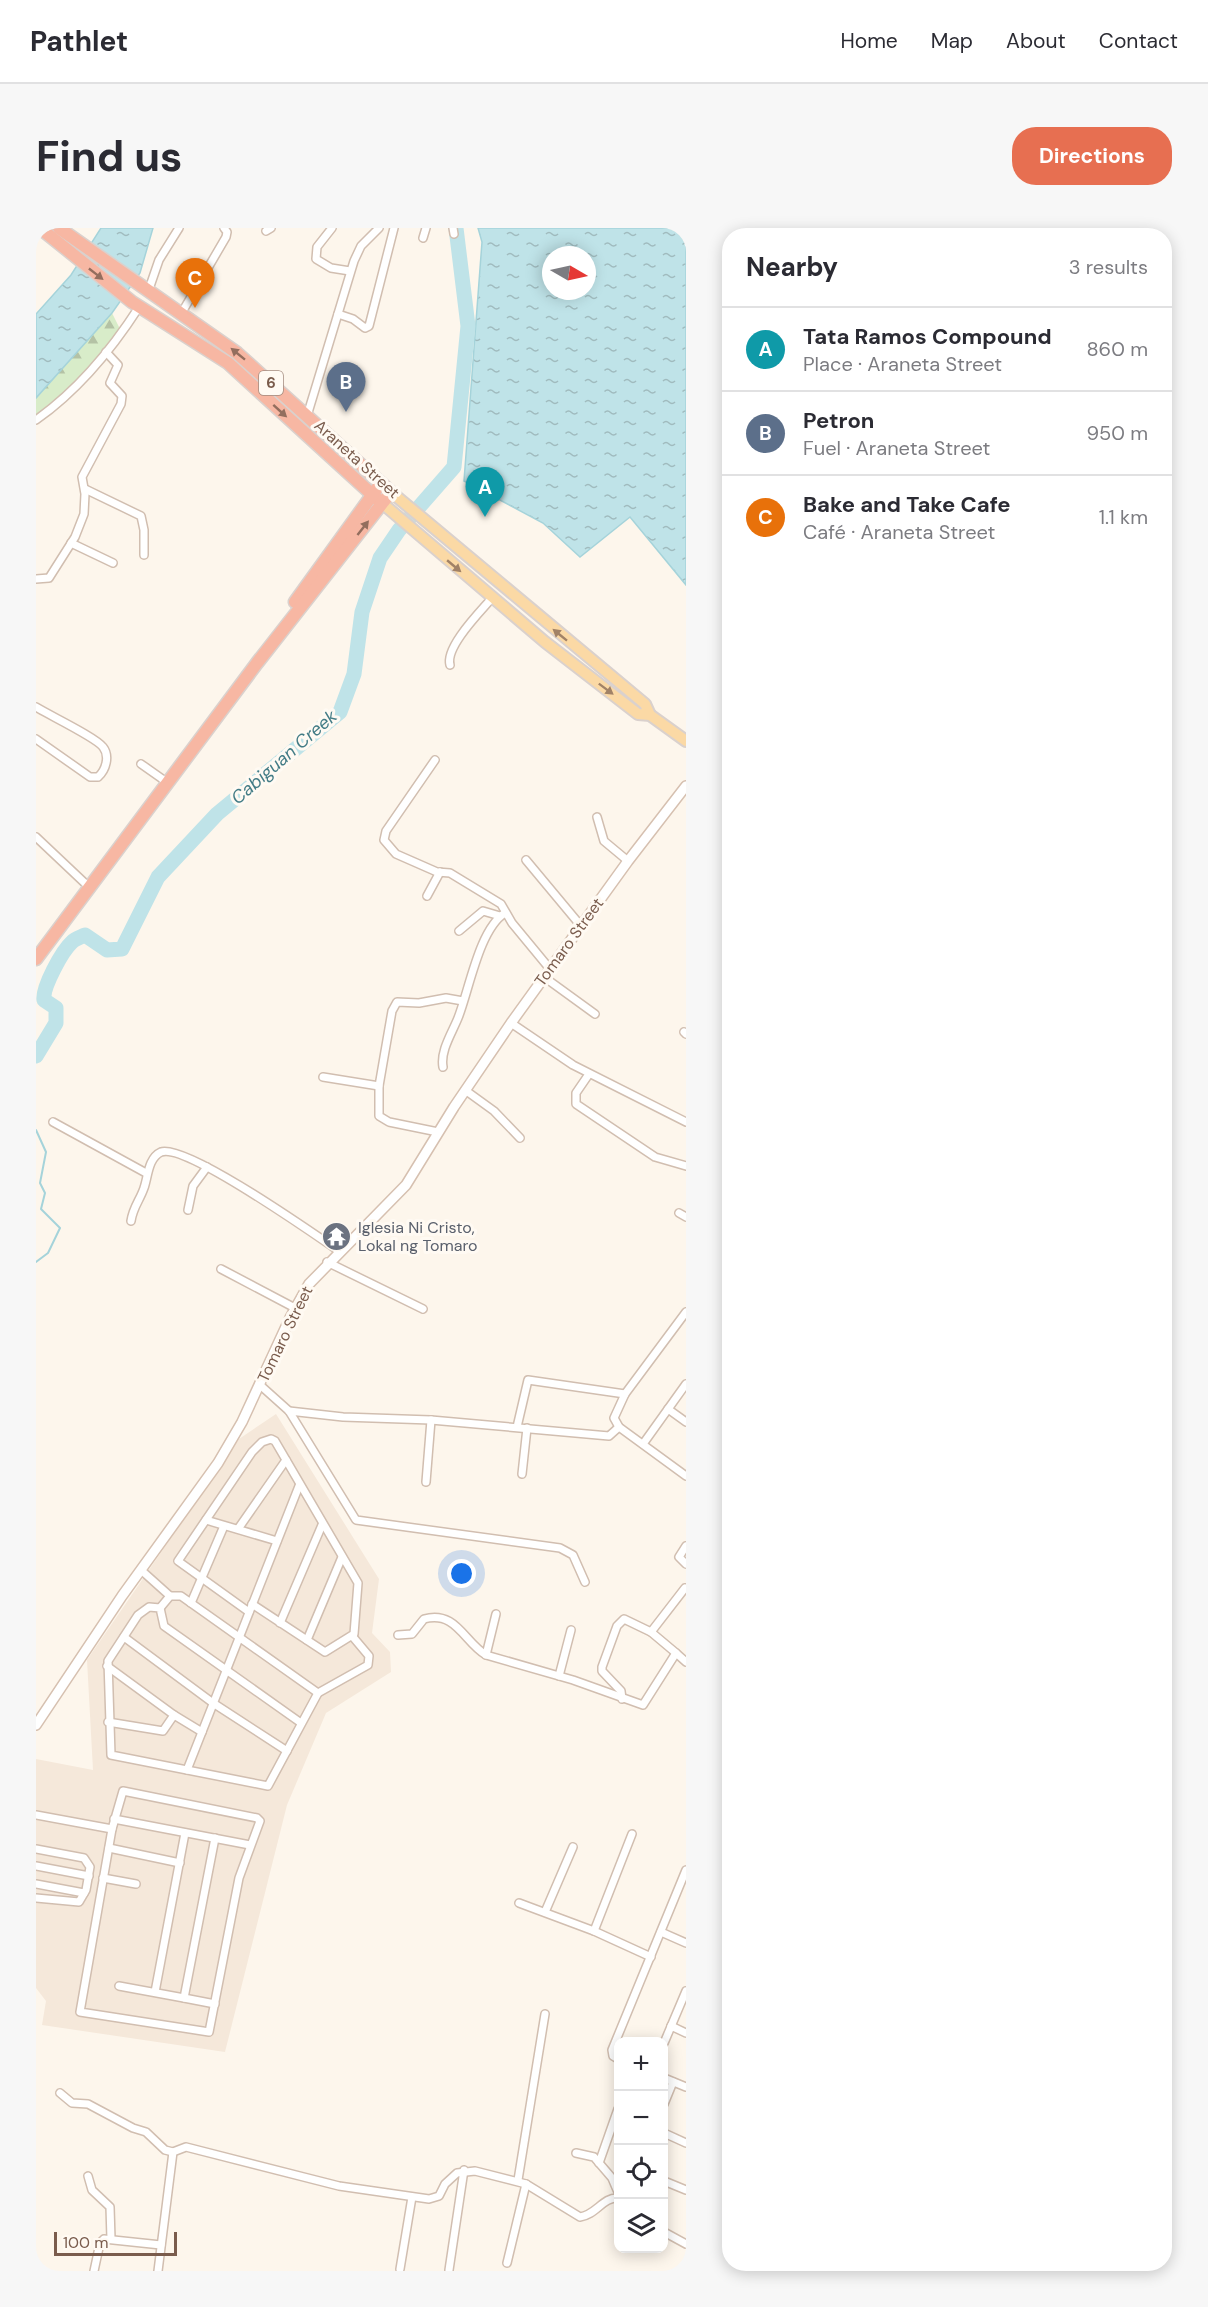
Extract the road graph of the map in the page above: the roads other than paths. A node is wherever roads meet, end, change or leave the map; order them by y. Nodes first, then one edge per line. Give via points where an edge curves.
1 (40, 228) edge
2 (179, 228) edge
3 (224, 228) edge
4 (332, 228) edge
5 (379, 228) edge
6 (394, 228) edge
7 (426, 228) edge
8 (64, 232) edge
9 (423, 238) dead end
10 (350, 271) junction
11 (145, 290) junction
12 (135, 305) junction
13 (181, 314) junction
14 (338, 314) junction
15 (106, 352) junction
16 (307, 415) junction
17 (36, 420) edge
18 (301, 429) junction
19 (381, 483) junction
20 (85, 489) junction
21 (391, 492) junction
22 (377, 499) junction
23 (71, 543) junction
24 (144, 555) dead end
25 (113, 563) dead end
26 (36, 579) edge
27 (492, 598) junction
28 (450, 665) dead end
29 (36, 707) edge
30 (650, 715) junction
31 (36, 739) edge
32 (686, 741) edge
33 (435, 760) dead end
34 (141, 764) dead end
35 (166, 781) junction
36 (686, 786) edge
37 (597, 817) dead end
38 (36, 837) edge
39 (526, 860) dead end
40 (628, 861) junction
41 (440, 872) junction
42 (87, 886) junction
43 (427, 896) dead end
44 (503, 914) junction
45 (581, 926) junction
46 (459, 931) dead end
47 (36, 949) edge
48 (36, 959) edge
49 (547, 973) junction
50 (463, 1001) junction
51 (595, 1014) dead end
52 (511, 1023) junction
53 (443, 1067) dead end
54 (589, 1074) junction
55 (323, 1077) dead end
56 (379, 1086) junction
57 (465, 1090) junction
58 (53, 1122) dead end
59 (686, 1122) edge
60 (438, 1132) junction
61 (520, 1138) dead end
62 (686, 1166) edge
63 (207, 1167) junction
64 (146, 1173) junction
65 (188, 1210) dead end
66 (131, 1221) dead end
67 (339, 1251) junction
68 (327, 1262) junction
69 (221, 1269) dead end
70 (295, 1308) junction
71 (423, 1309) dead end
72 (686, 1312) edge
73 (686, 1384) edge
74 (260, 1385) junction
75 (624, 1394) junction
76 (668, 1410) junction
77 (289, 1411) junction
78 (431, 1420) junction
79 (686, 1422) edge
80 (517, 1427) junction
81 (619, 1427) junction
82 (527, 1428) junction
83 (643, 1444) junction
84 (286, 1460) junction
85 (522, 1474) dead end
86 (686, 1476) edge
87 (426, 1482) dead end
88 (299, 1486) junction
89 (206, 1520) junction
90 (224, 1526) junction
91 (322, 1526) junction
92 (238, 1529) junction
93 (276, 1541) junction
94 (686, 1546) edge
95 (342, 1557) junction
96 (686, 1564) edge
97 (141, 1570) junction
98 (202, 1580) junction
99 (585, 1582) dead end
100 (684, 1588) dead end
101 (170, 1596) junction
102 (191, 1604) junction
103 (160, 1608) junction
104 (250, 1608) junction
105 (496, 1614) dead end
106 (280, 1623) junction
107 (571, 1630) dead end
108 (651, 1632) junction
109 (398, 1635) dead end
110 (124, 1637) junction
111 (239, 1637) junction
112 (353, 1637) junction
113 (307, 1640) junction
114 (676, 1653) junction
115 (486, 1655) junction
116 (686, 1662) edge
117 (107, 1666) junction
118 (225, 1670) junction
119 (559, 1676) junction
120 (318, 1693) junction
121 (622, 1699) junction
122 (213, 1703) junction
123 (174, 1715) junction
124 (108, 1722) junction
125 (301, 1723) junction
126 (36, 1725) edge
127 (202, 1731) junction
128 (287, 1751) junction
129 (187, 1770) junction
130 (36, 1815) edge
131 (114, 1819) junction
132 (112, 1829) junction
133 (185, 1833) junction
134 (632, 1834) dead end
135 (215, 1838) junction
136 (250, 1845) junction
137 (573, 1847) dead end
138 (109, 1848) junction
139 (36, 1849) edge
140 (180, 1863) junction
141 (36, 1866) edge
142 (686, 1870) edge
143 (89, 1876) junction
144 (103, 1878) junction
145 (36, 1884) edge
146 (136, 1884) dead end
147 (84, 1893) junction
148 (36, 1898) edge
149 (519, 1903) dead end
150 (545, 1912) junction
151 (594, 1931) junction
152 (661, 1932) junction
153 (686, 1943) edge
154 (651, 1957) junction
155 (119, 1986) dead end
156 (686, 1991) edge
157 (155, 1992) junction
158 (184, 1998) junction
159 (215, 2004) junction
160 (545, 2014) dead end
161 (671, 2026) junction
162 (686, 2033) edge
163 (619, 2037) edge
164 (666, 2037) edge
165 (668, 2080) edge
166 (673, 2082) junction
167 (686, 2087) edge
168 (60, 2093) dead end
169 (668, 2093) edge
170 (614, 2120) edge
171 (668, 2135) edge
172 (686, 2143) edge
173 (173, 2152) junction
174 (576, 2153) dead end
175 (599, 2163) junction
176 (464, 2170) junction
177 (88, 2176) dead end
178 (518, 2180) junction
179 (614, 2183) edge
180 (668, 2183) edge
181 (526, 2184) junction
182 (686, 2190) edge
183 (412, 2197) junction
184 (614, 2199) edge
185 (668, 2235) edge
186 (111, 2239) junction
187 (686, 2244) edge
188 (161, 2246) junction
189 (507, 2263) dead end
190 (400, 2269) dead end
191 (448, 2270) edge
192 (94, 2271) edge
193 (158, 2271) edge

1 -> 12 highway, Araneta Street / 6
2 - 11 street
3 - 13 street via 226,237
4 - 10 street via 317,247 316,260
5 - 10 street via 361,246
6 - 14 street via 369,326 365,328
7 - 9 street
8 - 11 highway, Araneta Street / 6
10 - 14 street
11 - 13 highway, Araneta Street / 6
12 - 15 street
12 -> 18 highway, Araneta Street / 6 via 228,363
16 -> 13 highway, Araneta Street / 6 via 237,353
14 - 16 street
15 - 17 street
15 - 20 street via 118,365 110,383 122,399 82,477
16 - 18 street
16 - 19 highway, Araneta Street / 6
18 - 22 highway, Araneta Street / 6
19 - 21 highway, Araneta Street / 6
19 - 22 highway
20 - 23 street via 84,514
20 - 24 street via 141,516
21 - 22 highway
30 -> 21 main road, Araneta Street / 6 via 645,705
22 -> 27 main road, Araneta Street / 6
22 - 35 highway
23 - 25 street
23 - 26 street via 49,578
27 - 28 street via 455,644
27 -> 30 main road, Araneta Street / 6 via 638,714
29 - 31 street via 100,743 107,755 105,766 98,777 90,777
30 - 32 main road, Araneta Street / 6
33 - 41 street via 383,836 396,855
34 - 35 street
35 - 42 highway
36 - 40 street, Tomaro Street
37 - 40 street via 604,841
38 - 42 street
39 - 45 street
40 - 45 street, Tomaro Street
41 - 43 street
41 - 44 street via 456,876 501,904
42 - 47 highway
42 - 48 highway
44 - 46 street via 483,911
44 - 49 street
44 - 50 street via 486,941
45 - 49 street, Tomaro Street
49 - 51 street
49 - 52 street, Tomaro Street
50 - 53 street via 444,1052
50 - 56 street via 446,998 394,1005
52 - 54 street
52 - 57 street, Tomaro Street
54 - 59 street
54 - 62 street via 576,1093 576,1104 655,1157
55 - 56 street
56 - 60 street via 376,1109 384,1120
57 - 60 street, Tomaro Street
57 - 61 street via 494,1111
58 - 64 street
60 - 67 street, Tomaro Street via 406,1185
63 - 64 street via 165,1151 159,1153
63 - 65 street via 193,1186
63 - 67 street
64 - 66 street
67 - 68 street, Tomaro Street
68 - 70 street, Tomaro Street
68 - 71 street
69 - 70 street
70 - 74 street, Tomaro Street
72 - 75 street
73 - 76 street
74 - 77 street
74 - 97 street, Tomaro Street via 218,1463
75 - 80 street via 528,1380
75 - 81 street via 614,1418
76 - 79 street
76 - 83 street
77 - 78 street
77 - 99 street via 356,1520 560,1548 573,1555
78 - 80 street
78 - 87 street
80 - 82 street
81 - 82 street via 609,1436
81 - 83 street
82 - 85 street
83 - 86 street
84 - 88 street
84 - 89 street via 275,1441 262,1442
84 - 92 street
88 - 91 street
88 - 93 street
89 - 90 street
89 - 98 street via 178,1561
90 - 92 street
90 - 98 street
91 - 95 street
91 - 106 street
92 - 93 street
93 - 104 street
94 - 96 street via 679,1557
95 - 112 street via 358,1583
95 - 113 street
97 - 101 street
97 - 126 street, Tomaro Street
98 - 102 street
98 - 104 street
100 - 108 street
101 - 102 street via 177,1594
101 - 103 street
102 - 111 street
103 - 110 street via 143,1611
103 - 118 street via 164,1626
104 - 106 street
104 - 111 street
105 - 115 street
106 - 113 street
107 - 119 street
108 - 114 street
108 - 121 street via 630,1620 624,1619 617,1626 602,1671 621,1691
109 - 115 street via 412,1634 424,1620 446,1618
110 - 117 street
110 - 122 street
111 - 118 street
111 - 120 street
112 - 113 street via 328,1652
112 - 120 street via 369,1656 368,1665
114 - 116 street
114 - 121 street via 647,1702 643,1705
115 - 119 street
117 - 123 street
117 - 124 street
118 - 122 street
118 - 125 street
119 - 121 street
120 - 125 street
122 - 127 street
122 - 128 street
123 - 124 street via 163,1731
123 - 127 street
124 - 129 street via 110,1752 114,1756
125 - 128 street
127 - 129 street
128 - 129 street via 268,1786
130 - 132 street
131 - 132 street
131 - 133 street
131 - 136 street via 121,1794 128,1791 257,1818 259,1825
132 - 138 street
133 - 135 street
133 - 140 street
134 - 151 street
135 - 136 street
135 - 158 street
136 - 159 street via 239,1878
137 - 150 street
138 - 140 street
138 - 144 street
139 - 143 street via 84,1858 90,1867
140 - 157 street
141 - 143 street
142 - 152 street
143 - 147 street
144 - 146 street
144 - 159 street via 80,2012 204,2032 211,2029
145 - 147 street
147 - 148 street via 76,1904
149 - 150 street
150 - 151 street
151 - 154 street
152 - 153 street
152 - 154 street
154 - 163 street
155 - 157 street
156 - 161 street
157 - 158 street
158 - 159 street
160 - 178 street
161 - 162 street
161 - 164 street
165 - 166 street
166 - 167 street
166 - 169 street
168 - 173 street via 72,2103 88,2104 146,2132 165,2150
170 - 175 street
171 - 172 street
173 - 183 street via 194,2148 339,2186
173 - 188 street
174 - 175 street via 590,2154
175 - 179 street
176 - 178 street
176 - 183 street via 450,2178 439,2196
176 - 191 street
177 - 186 street via 92,2190 110,2207
178 - 181 street
180 - 182 street
181 - 184 street via 580,2217
181 - 189 street
183 - 190 street
185 - 187 street
186 - 188 street
186 - 192 street via 100,2243
188 - 193 street

